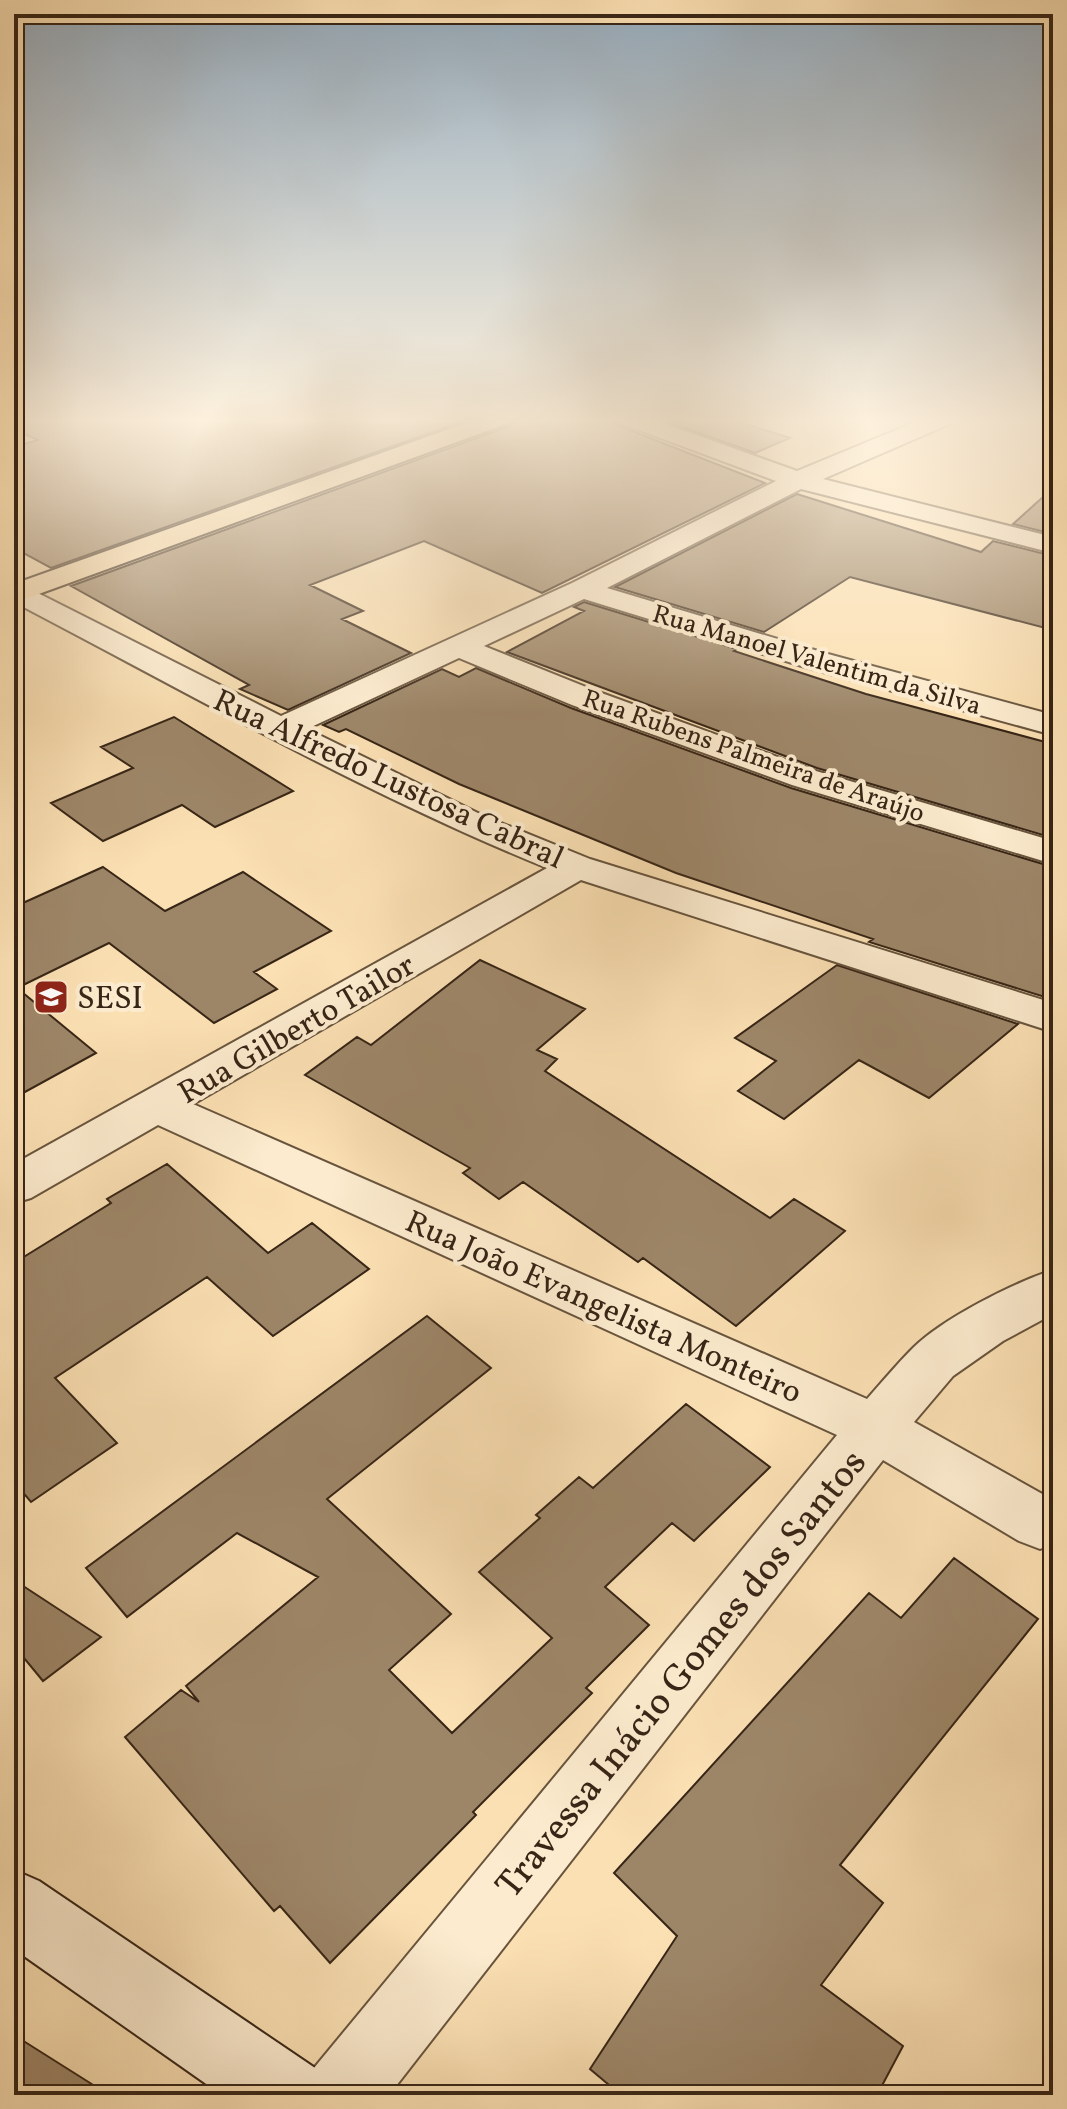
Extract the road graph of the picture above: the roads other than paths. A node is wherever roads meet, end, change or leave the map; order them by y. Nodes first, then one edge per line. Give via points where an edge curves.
1 (226, 516) edge
2 (726, 516) edge
3 (941, 516) edge
4 (1053, 545) edge
5 (582, 589) junction
6 (15, 592) edge
7 (459, 647) junction
8 (1053, 725) edge
9 (280, 729) junction
10 (1053, 853) edge
11 (577, 867) junction
12 (1053, 1018) edge
13 (158, 1107) junction
14 (14, 1186) edge
15 (1053, 1290) edge
16 (876, 1428) junction
17 (1040, 1523) dead end
18 (14, 1906) edge
19 (248, 2084) edge
20 (341, 2095) edge

1 - 6 main road
2 - 5 street
3 - 4 street
5 - 7 street
5 - 8 street, Rua Manoel Valentim da Silva via 902,686
6 - 9 street, Rua Alfredo Lustosa Cabral
7 - 9 street
7 - 10 street, Rua Rubens Palmeira de Araújo via 804,778
9 - 11 street, Rua Alfredo Lustosa Cabral via 471,824
11 - 12 street, Rua Alfredo Lustosa Cabral
11 - 13 street, Rua Gilberto Tailor
13 - 14 street, Rua Gilberto Tailor
13 - 16 street, Rua João Evangelista Monteiro
15 - 16 street, Travessa Inácio Gomes dos Santos via 984,1326 934,1361
16 - 17 street, Rua João Evangelista Monteiro
16 - 20 street, Travessa Inácio Gomes dos Santos
18 - 19 street

